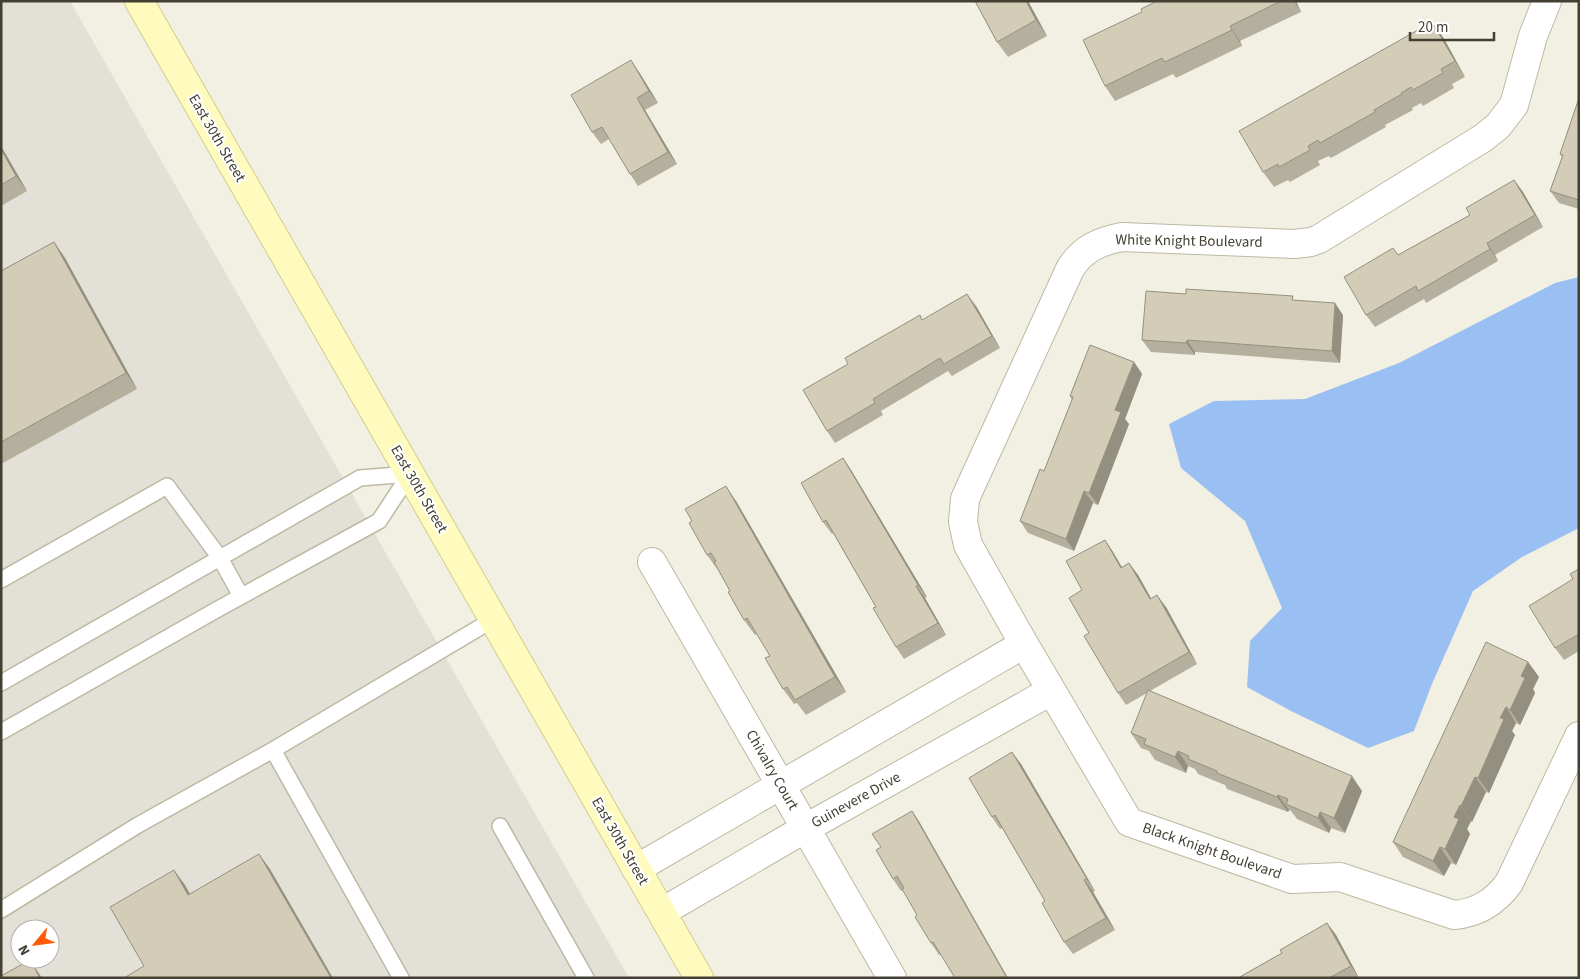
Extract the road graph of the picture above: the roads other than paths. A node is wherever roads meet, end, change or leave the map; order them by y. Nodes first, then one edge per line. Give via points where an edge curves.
1 (139, 1) edge
2 (1547, 1) edge
3 (410, 474) junction
4 (220, 558) junction
5 (652, 562) dead end
6 (1, 580) edge
7 (241, 596) junction
8 (494, 619) junction
9 (1030, 655) junction
10 (1, 683) edge
11 (1051, 691) junction
12 (1, 732) edge
13 (1579, 736) edge
14 (273, 750) junction
15 (781, 786) junction
16 (500, 826) dead end
17 (806, 828) junction
18 (636, 868) junction
19 (1, 910) edge
20 (662, 912) junction
21 (401, 978) edge
22 (586, 978) edge
23 (699, 978) edge
24 (892, 978) edge

1 - 3 main road, East 30th Street
2 - 9 street, White Knight Boulevard via 1533,36 1514,105 1498,126 1324,236 1295,244 1122,237 1098,243 1074,262 965,500 963,522 968,545
3 - 4 lane via 360,478
3 - 7 lane via 379,521
3 - 8 main road, East 30th Street
4 - 6 lane via 168,486
4 - 7 lane
4 - 10 lane
5 - 15 street, Chivalry Court
7 - 12 lane
8 - 14 lane
8 - 18 main road, East 30th Street
9 - 11 street, Black Knight Boulevard
9 - 15 street
11 - 13 street, Black Knight Boulevard via 1129,822 1292,879 1340,877 1454,915 1489,904 1509,883
11 - 17 street, Guinevere Drive
14 - 19 lane via 138,825
14 - 21 lane
15 - 17 street, Chivalry Court
15 - 18 street
16 - 22 lane
17 - 20 street, Guinevere Drive
17 - 24 street, Chivalry Court
18 - 20 main road, East 30th Street
20 - 23 main road, East 30th Street

